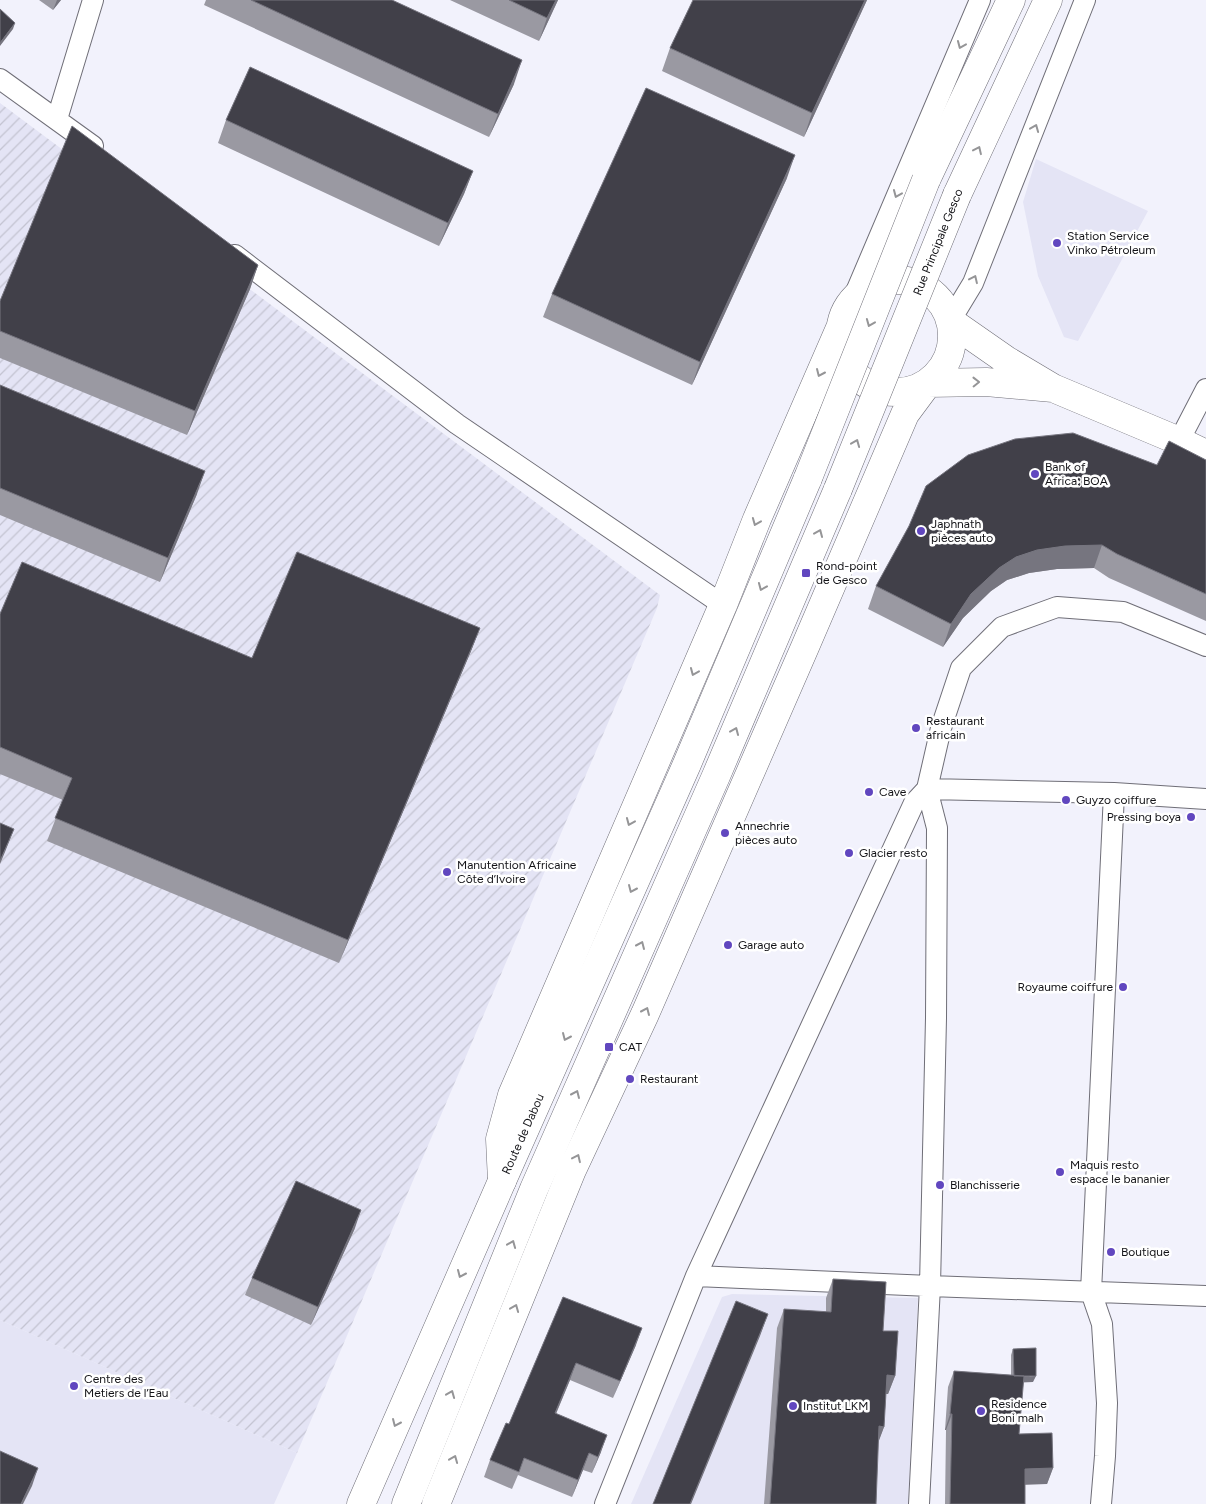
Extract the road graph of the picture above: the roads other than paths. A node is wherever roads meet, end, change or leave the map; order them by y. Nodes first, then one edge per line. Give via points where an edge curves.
1 (93, 0) edge
2 (980, 0) edge
3 (1011, 0) edge
4 (1048, 0) edge
5 (1085, 0) edge
6 (0, 79) edge
7 (57, 119) junction
8 (104, 155) edge
9 (222, 245) edge
10 (852, 301) junction
11 (950, 321) junction
12 (840, 328) junction
13 (928, 383) junction
14 (1052, 388) junction
15 (1206, 389) edge
16 (1179, 442) junction
17 (1206, 454) edge
18 (723, 605) junction
19 (1206, 646) edge
20 (927, 789) junction
21 (1114, 793) junction
22 (1206, 799) edge
23 (502, 1181) junction
24 (696, 1276) junction
25 (930, 1286) junction
26 (1091, 1292) junction
27 (1206, 1296) edge
28 (361, 1504) edge
29 (406, 1504) edge
30 (436, 1504) edge
31 (605, 1504) edge
32 (919, 1504) edge
33 (1101, 1504) edge

1 - 7 street
2 -> 10 street
3 -> 23 main road, Route de Dabou, bridge via 926,180 808,478 687,764
29 -> 4 main road, Rue Principale Gesco, bridge via 534,1189 838,489 957,195
11 -> 5 street via 973,283
6 - 7 street
7 - 8 street
9 - 18 street via 456,424
10 - 11 main road via 881,283 906,282 930,292
10 - 12 main road
11 - 13 main road via 949,355
11 - 14 main road
12 - 13 main road via 840,347 858,379 874,388 892,392 911,390
12 -> 18 main road
13 -> 14 main road via 986,382
30 -> 13 main road via 572,1170 645,1014 905,414
14 - 16 main road
15 - 16 street
16 - 17 main road
18 -> 23 main road via 512,1095 500,1139
19 - 20 street via 1123,612 1057,607 1002,627 961,668 940,728
20 - 21 street
20 - 24 street via 914,803
20 - 25 street via 937,828
21 - 22 street
21 - 26 street
23 -> 28 main road, Route de Dabou
24 - 25 street
24 - 31 street
25 - 26 street
25 - 32 street
26 - 27 street
26 - 33 street via 1102,1324 1107,1403

